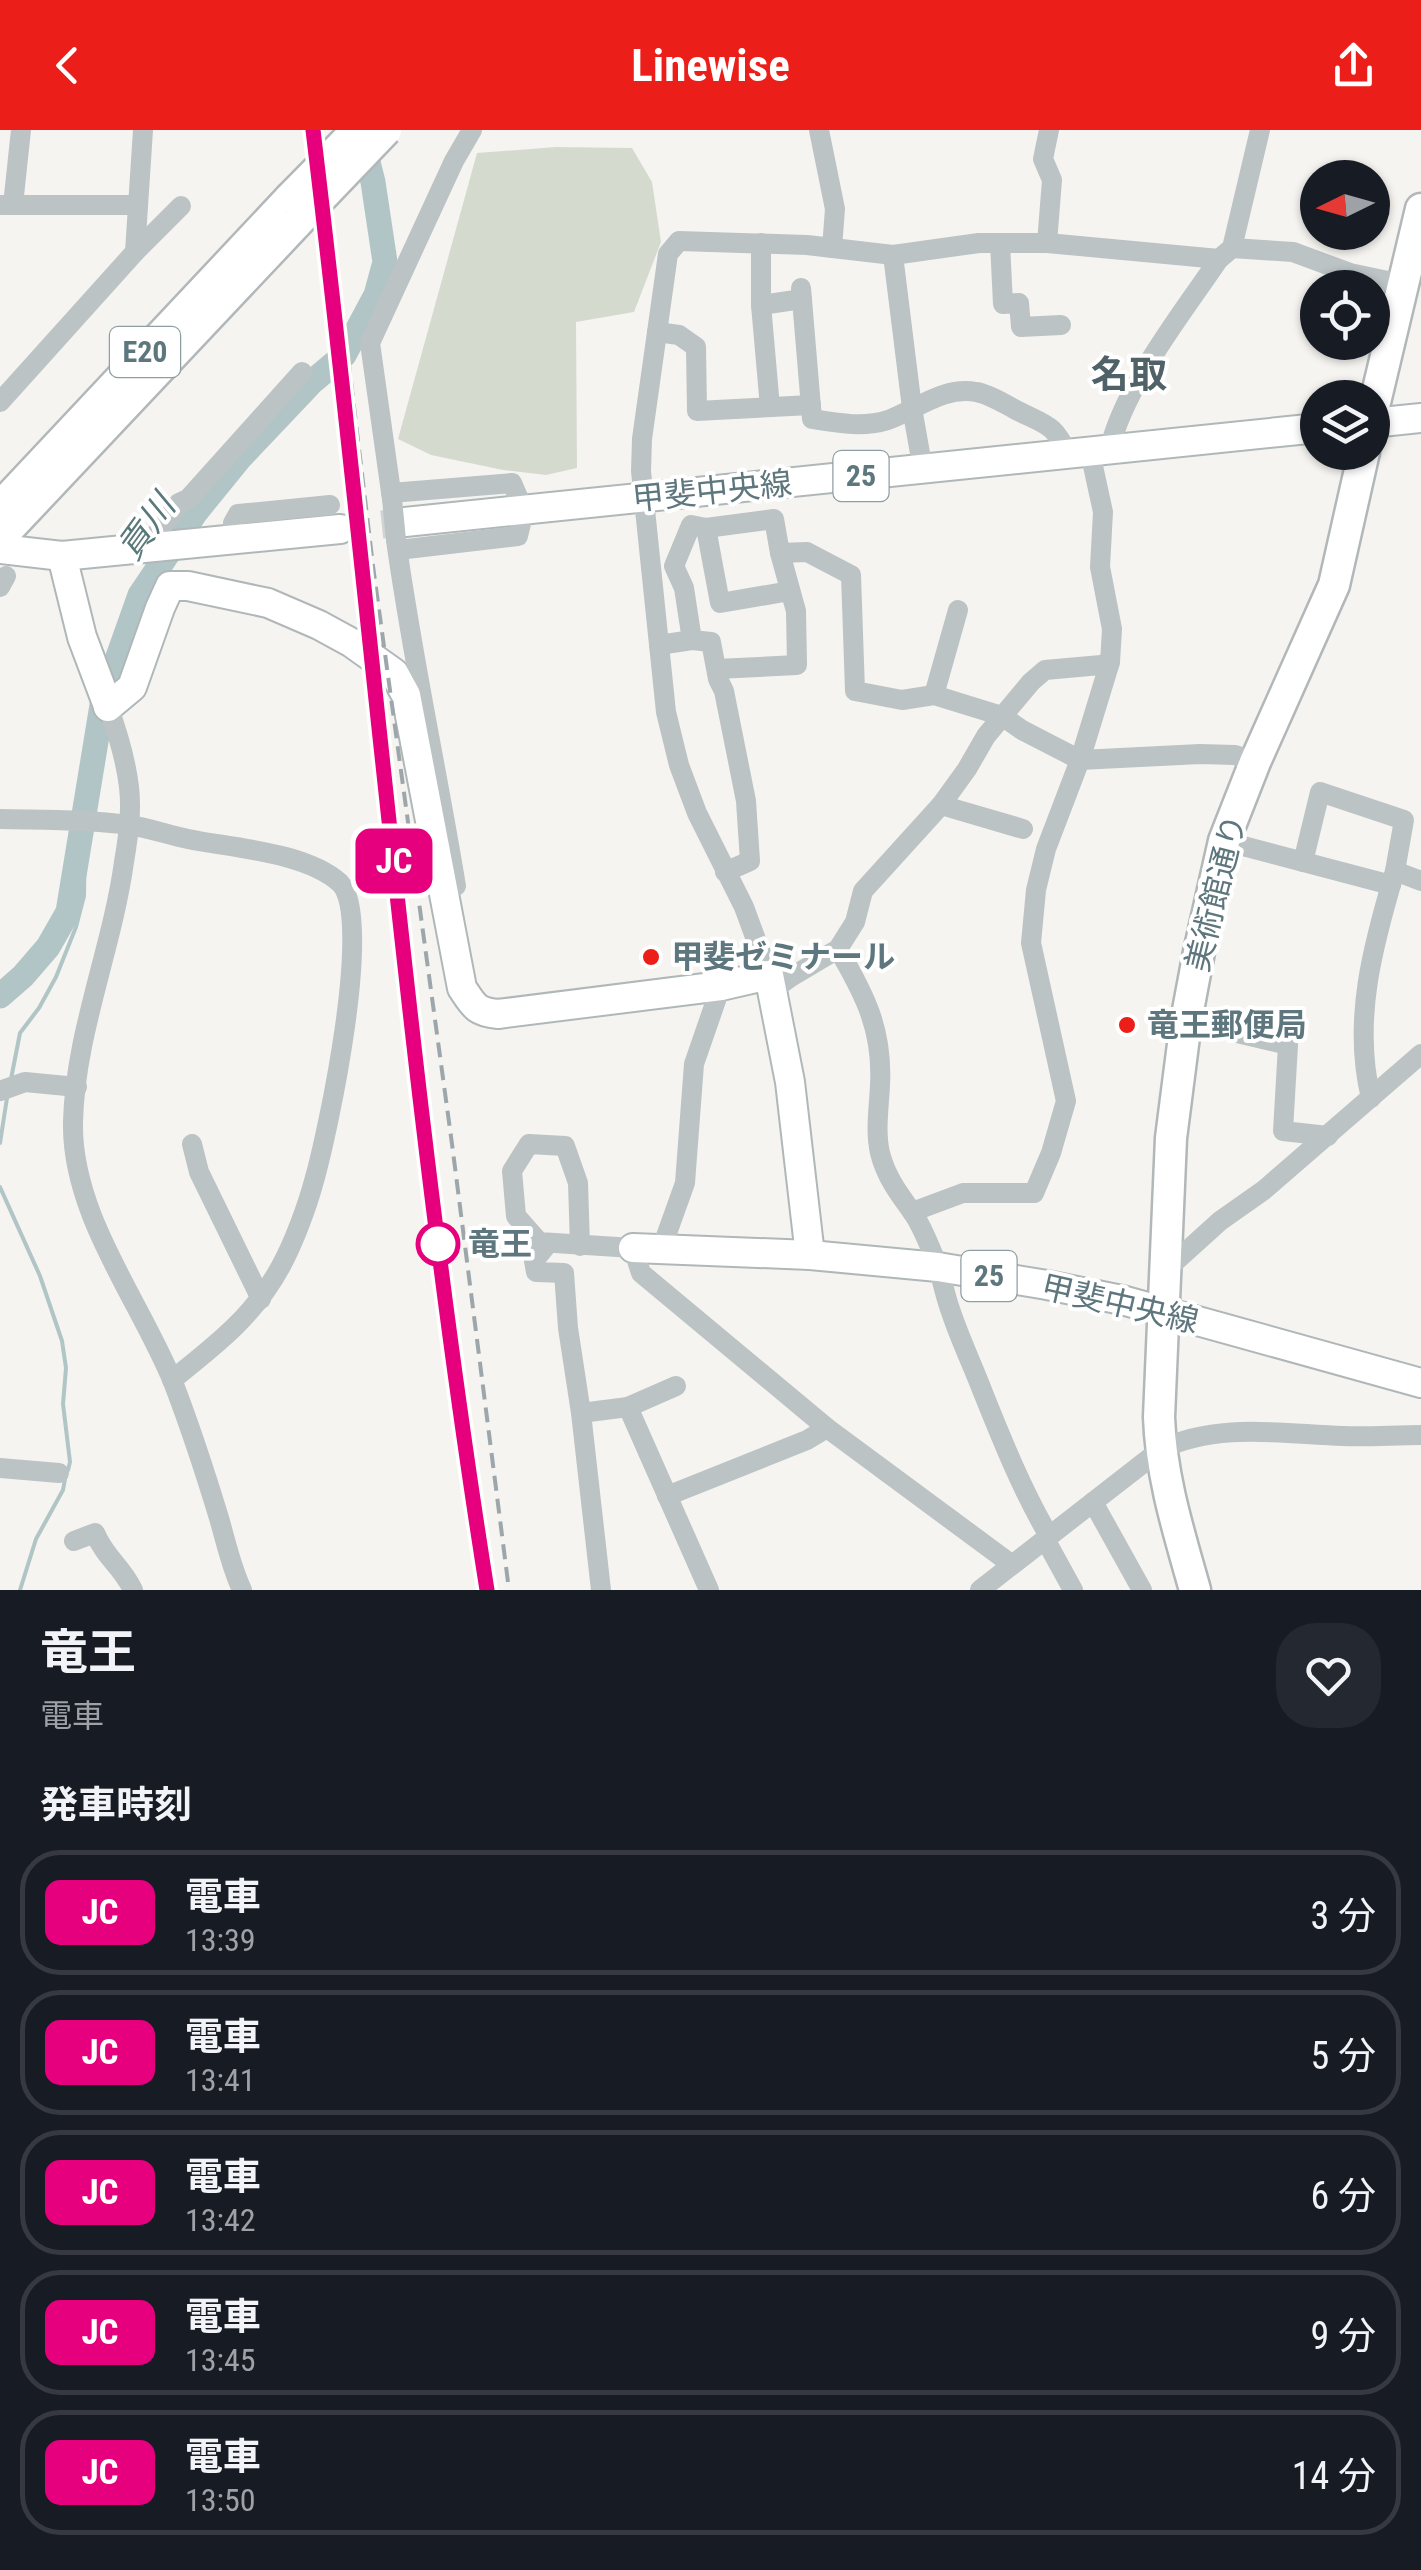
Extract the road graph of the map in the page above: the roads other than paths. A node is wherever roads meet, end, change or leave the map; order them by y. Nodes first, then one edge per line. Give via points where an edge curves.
1 (21, 130) edge
2 (144, 130) edge
3 (357, 130) edge
4 (386, 130) edge
5 (472, 130) edge
6 (819, 130) edge
7 (1048, 130) edge
8 (1260, 130) edge
9 (6, 205) edge
10 (138, 205) junction
11 (181, 206) dead end
12 (1421, 209) edge
13 (294, 210) junction
14 (761, 243) junction
15 (1000, 243) junction
16 (1047, 243) junction
17 (832, 248) junction
18 (135, 252) junction
19 (1226, 253) junction
20 (893, 255) junction
21 (1402, 284) junction
22 (760, 305) junction
23 (1061, 325) dead end
24 (657, 332) junction
25 (302, 372) dead end
26 (1381, 380) edge
27 (0, 402) edge
28 (810, 405) junction
29 (770, 407) junction
30 (912, 408) junction
31 (1421, 418) edge
32 (1390, 419) edge
33 (1300, 430) edge
34 (1090, 453) junction
35 (923, 470) junction
36 (1360, 470) edge
37 (644, 498) junction
38 (335, 517) tunnel mouth
39 (396, 521) junction
40 (706, 528) junction
41 (2, 548) edge
42 (147, 548) junction
43 (780, 553) junction
44 (62, 556) junction
45 (790, 591) junction
46 (958, 610) dead end
47 (692, 640) junction
48 (659, 645) junction
49 (1110, 662) junction
50 (717, 670) junction
51 (934, 694) junction
52 (108, 707) junction
53 (1002, 716) junction
54 (1080, 760) junction
55 (1255, 762) junction
56 (941, 805) junction
57 (0, 819) edge
58 (130, 825) junction
59 (1023, 829) dead end
60 (1224, 841) junction
61 (1303, 862) junction
62 (725, 872) junction
63 (1393, 878) junction
64 (1421, 880) edge
65 (443, 889) junction
66 (838, 949) junction
67 (771, 982) junction
68 (721, 986) junction
69 (1186, 1021) junction
70 (1421, 1054) edge
71 (77, 1087) junction
72 (10, 1088) edge
73 (1371, 1098) junction
74 (1328, 1136) junction
75 (192, 1144) dead end
76 (912, 1212) junction
77 (563, 1246) junction
78 (647, 1249) junction
79 (810, 1255) junction
80 (938, 1268) junction
81 (1166, 1269) junction
82 (262, 1299) junction
83 (1165, 1312) junction
84 (172, 1380) junction
85 (1421, 1384) edge
86 (676, 1386) dead end
87 (628, 1407) junction
88 (581, 1413) junction
89 (827, 1428) junction
90 (1421, 1435) edge
91 (1160, 1450) junction
92 (0, 1468) edge
93 (59, 1474) dead end
94 (667, 1496) junction
95 (1093, 1502) junction
96 (1047, 1538) junction
97 (74, 1541) dead end
98 (1011, 1564) junction
99 (133, 1590) edge
100 (242, 1590) edge
101 (601, 1590) edge
102 (709, 1590) edge
103 (980, 1590) edge
104 (1073, 1590) edge
105 (1142, 1590) edge
106 (1195, 1590) edge

1 - 9 street
2 - 10 street
3 - 13 highway, E20, bridge
4 - 13 highway, E20, bridge
5 - 39 street via 370,343
6 - 17 street via 835,209
7 - 16 street
8 - 19 street
9 - 10 street
10 - 18 street
11 - 18 street
12 - 21 highway
13 - 41 highway, E20
14 - 17 street
14 - 22 street
14 - 24 street via 674,244
15 - 16 street
15 - 20 street
15 - 23 street via 1003,304 1019,303 1021,327
16 - 19 street
17 - 20 street
18 - 27 street
19 - 21 street via 1293,252
19 - 34 street via 1153,355 1114,429
20 - 30 street
21 - 26 highway
22 - 28 street via 802,294
22 - 29 street
24 - 29 street via 679,335 696,347 697,411
24 - 37 street via 642,439
25 - 42 street via 179,503
28 - 29 street
28 - 30 street via 812,418 843,424 889,420
30 - 34 street via 978,392
30 - 35 street
31 - 32 main road
33 - 34 main road, 甲斐中央線 / 25
34 - 35 main road, 甲斐中央線 / 25
34 - 49 street via 1102,512
35 - 37 main road, 甲斐中央線 / 25
36 - 55 highway, 美術館通り via 1334,585
37 - 39 main road, 甲斐中央線 / 25
37 - 48 street
38 - 42 main road via 230,540
39 - 65 street via 456,886
40 - 43 street via 774,519
40 - 45 street via 720,604
40 - 47 street via 691,525 674,566
41 - 44 main road
42 - 44 main road
43 - 45 street
43 - 51 street via 807,552 851,576 854,691 902,700
44 - 52 main road
45 - 50 street via 797,665
46 - 51 street
47 - 48 street
47 - 50 street via 711,642
48 - 62 street via 679,766
49 - 53 street via 1045,670
49 - 54 street
50 - 62 street via 746,802 750,861
51 - 53 street
52 - 58 street via 129,786
52 - 65 main road via 132,687 170,586 268,603 336,634 394,672 406,695
53 - 54 street
53 - 56 street
54 - 55 street via 1200,754
54 - 76 street via 1046,848 1032,942 1066,1101 1051,1153 1034,1193 963,1194
55 - 60 highway, 美術館通り
56 - 59 street
56 - 66 street via 863,890 855,922
57 - 58 street
58 - 71 street
58 - 82 street via 286,858 329,874 344,888 352,918 352,979 326,1133 284,1262
60 - 61 street
60 - 69 highway, 美術館通り
61 - 63 street
61 - 63 street via 1320,792 1404,820
62 - 67 street
63 - 64 street
63 - 73 street via 1366,986
65 - 68 main road via 462,988 483,1012
66 - 67 street
66 - 76 street via 879,1039 880,1152
67 - 68 main road
67 - 79 main road
68 - 78 street via 694,1064 685,1184
69 - 74 street via 1288,1045 1283,1131
69 - 81 highway, 美術館通り
70 - 73 street
71 - 72 street via 25,1082
71 - 84 street via 76,1160 94,1220
73 - 74 street
74 - 81 street
75 - 82 street via 199,1172
76 - 80 street
77 - 77 street via 539,1242 516,1216 512,1170 530,1144 566,1146 578,1183
77 - 78 street
77 - 88 street via 534,1262 536,1272 564,1273
78 - 79 main road, 甲斐中央線 / 25
78 - 89 street via 634,1258 641,1273
79 - 80 main road, 甲斐中央線 / 25
80 - 83 main road, 甲斐中央線 / 25
80 - 96 street
81 - 83 highway, 美術館通り
82 - 84 street
83 - 85 main road, 甲斐中央線 / 25
83 - 91 highway, 美術館通り
84 - 100 street
86 - 87 street
87 - 88 street
87 - 94 street
88 - 101 street
89 - 94 street
89 - 98 street
90 - 91 street via 1238,1430
91 - 95 street
91 - 106 highway, 美術館通り
92 - 93 street
94 - 102 street
95 - 96 street
95 - 105 street
96 - 98 street
96 - 104 street
97 - 99 street via 96,1533
98 - 103 street

